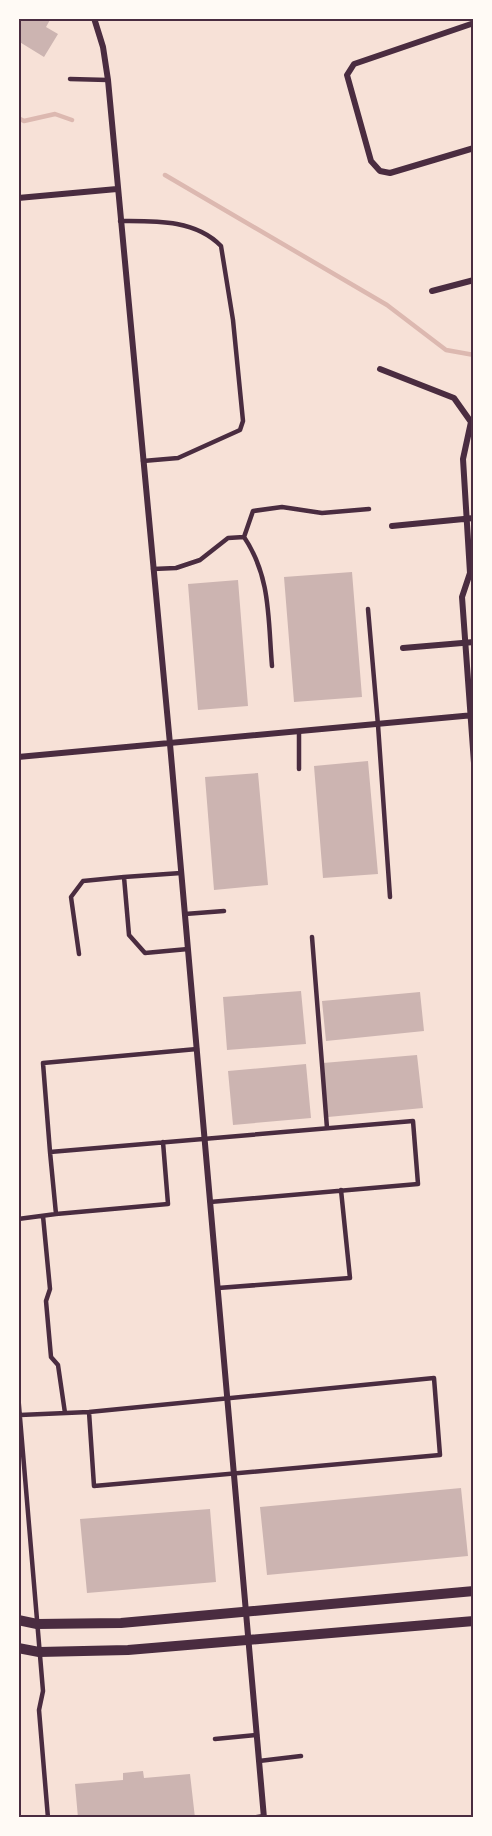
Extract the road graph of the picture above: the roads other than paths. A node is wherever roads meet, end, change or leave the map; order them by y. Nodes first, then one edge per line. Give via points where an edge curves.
1 (94, 18) edge
2 (474, 23) edge
3 (70, 79) dead end
4 (108, 80) junction
5 (474, 148) edge
6 (117, 189) junction
7 (18, 198) edge
8 (120, 222) junction
9 (474, 280) edge
10 (432, 291) dead end
11 (380, 369) dead end
12 (143, 461) junction
13 (369, 509) dead end
14 (471, 518) edge
15 (392, 526) dead end
16 (243, 537) junction
17 (153, 569) junction
18 (368, 609) dead end
19 (474, 642) edge
20 (465, 643) junction
21 (403, 648) dead end
22 (272, 666) dead end
23 (472, 716) edge
24 (378, 725) junction
25 (299, 732) junction
26 (170, 744) junction
27 (18, 757) edge
28 (474, 763) edge
29 (299, 769) dead end
30 (181, 873) junction
31 (124, 877) junction
32 (390, 897) dead end
33 (224, 911) dead end
34 (185, 914) junction
35 (312, 937) dead end
36 (188, 949) junction
37 (79, 954) dead end
38 (197, 1049) junction
39 (327, 1128) junction
40 (204, 1138) junction
41 (163, 1142) junction
42 (50, 1152) junction
43 (340, 1190) junction
44 (210, 1202) junction
45 (56, 1214) junction
46 (42, 1216) junction
47 (18, 1219) edge
48 (218, 1288) junction
49 (18, 1394) edge
50 (227, 1399) junction
51 (89, 1412) junction
52 (65, 1413) junction
53 (20, 1415) junction
54 (234, 1474) junction
55 (474, 1592) edge
56 (246, 1611) junction
57 (18, 1620) edge
58 (474, 1621) edge
59 (37, 1623) junction
60 (248, 1639) junction
61 (18, 1648) edge
62 (39, 1652) junction
63 (257, 1735) junction
64 (215, 1739) dead end
65 (300, 1756) dead end
66 (259, 1761) junction
67 (264, 1817) edge
68 (48, 1818) edge
69 (250, 1818) edge

1 - 4 street
2 - 5 street via 354,64 347,75 371,161 380,171 390,173
3 - 4 lane
4 - 6 street
6 - 7 street
6 - 8 street
8 - 12 street
8 - 12 lane via 177,223 215,239 221,246 243,421 240,430 178,458
9 - 10 street
11 - 14 street via 454,398 471,422 463,459
12 - 17 street
13 - 16 lane via 322,513 282,507 253,511
14 - 15 street
14 - 20 street via 470,573 462,597
16 - 17 lane via 228,538 201,560 176,568
16 - 22 lane via 265,582
17 - 26 street
18 - 24 lane
19 - 20 street
20 - 21 street
20 - 23 street
23 - 24 street
23 - 28 street
24 - 25 street
24 - 32 lane
25 - 26 street
25 - 29 lane
26 - 27 street
26 - 30 street
30 - 31 lane
30 - 34 street
31 - 36 lane via 129,935 145,952
31 - 37 lane via 83,882 71,897
33 - 34 lane
34 - 36 street
35 - 39 lane
36 - 38 street
38 - 40 street
38 - 42 lane via 43,1063
39 - 40 lane
39 - 43 lane via 413,1120 418,1184
40 - 41 lane
40 - 44 street
41 - 42 lane
41 - 45 lane via 168,1204
42 - 45 lane
43 - 44 lane
43 - 48 lane via 350,1278
44 - 48 street
45 - 46 lane
46 - 47 lane
46 - 52 lane via 50,1289 46,1301 51,1357 58,1365
48 - 50 street
49 - 53 lane
50 - 51 lane
50 - 54 street
50 - 54 lane via 434,1378 440,1455
51 - 52 lane
51 - 54 lane via 94,1486
52 - 53 lane
53 - 59 lane
54 - 56 street
55 - 56 street
56 - 59 street via 121,1623
56 - 60 street
57 - 59 street
58 - 60 street
59 - 62 lane
60 - 62 street via 128,1650
60 - 63 street
61 - 62 street
62 - 68 lane via 43,1691 39,1710
63 - 64 lane
63 - 66 street
65 - 66 lane
66 - 67 street
67 - 69 lane

